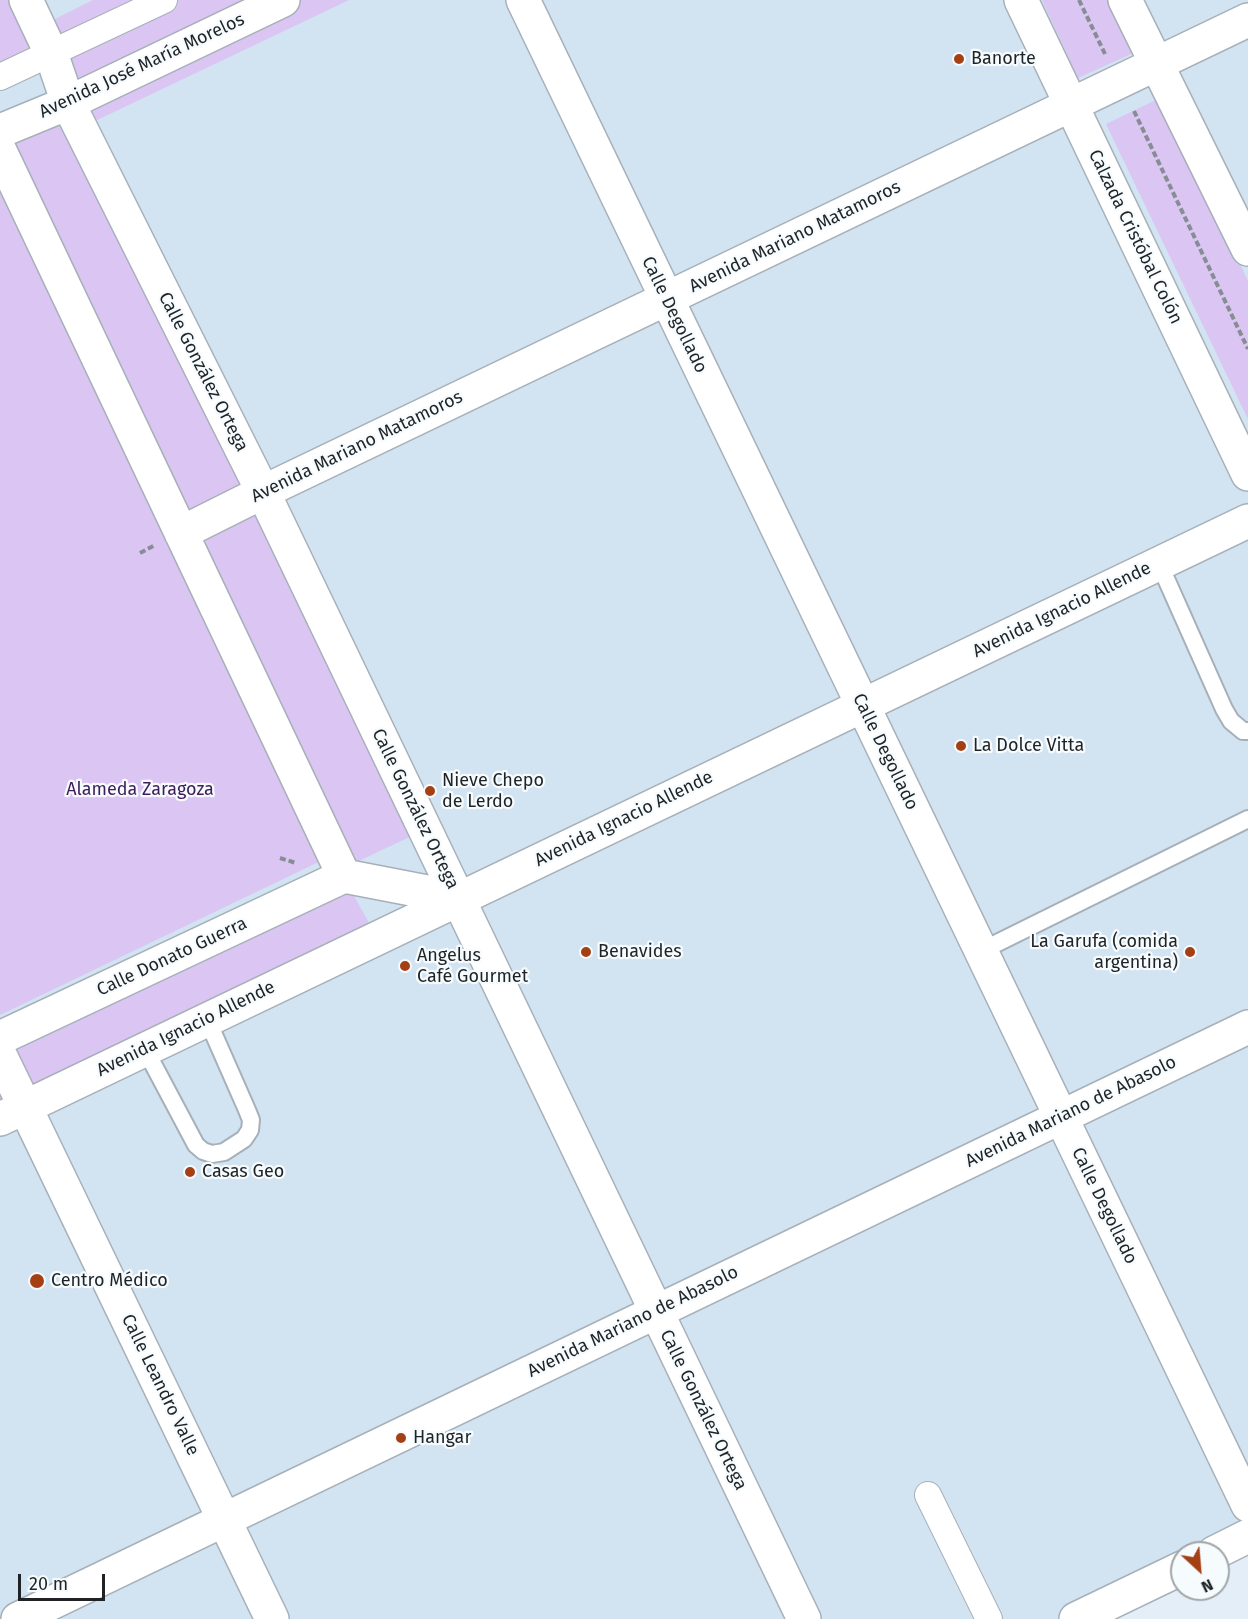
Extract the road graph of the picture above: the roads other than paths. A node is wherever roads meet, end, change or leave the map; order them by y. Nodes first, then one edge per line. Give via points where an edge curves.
1 (26, 0) edge
2 (164, 0) edge
3 (283, 0) edge
4 (522, 0) edge
5 (1022, 0) edge
6 (1125, 0) edge
7 (1248, 20) edge
8 (51, 53) junction
9 (1158, 64) junction
10 (0, 77) edge
11 (68, 103) junction
12 (1072, 105) junction
13 (0, 131) edge
14 (0, 151) edge
15 (1248, 249) edge
16 (667, 299) junction
17 (1248, 474) edge
18 (262, 492) junction
19 (1248, 521) edge
20 (181, 533) junction
21 (1159, 563) junction
22 (862, 705) junction
23 (1248, 731) edge
24 (1248, 819) edge
25 (344, 876) junction
26 (458, 898) junction
27 (981, 951) junction
28 (207, 1019) junction
29 (1248, 1027) edge
30 (0, 1038) edge
31 (145, 1048) junction
32 (0, 1055) edge
33 (13, 1112) edge
34 (1061, 1116) junction
35 (656, 1311) junction
36 (928, 1495) dead end
37 (1248, 1505) edge
38 (224, 1519) junction
39 (1248, 1536) edge
40 (1230, 1545) edge
41 (1170, 1574) edge
42 (18, 1619) edge
43 (272, 1619) edge
44 (804, 1619) edge
45 (990, 1619) edge
46 (1076, 1619) edge

1 - 8 street, Calle González Ortega
2 - 8 street
3 - 11 street, Avenida José María Morelos
4 - 16 street, Calle Degollado
5 - 12 street, Calzada Cristóbal Colón
6 - 9 street
7 - 9 street, Avenida Mariano Matamoros
8 - 10 street
8 - 11 street, Calle González Ortega
9 - 12 street, Avenida Mariano Matamoros
9 - 15 street
11 - 13 street, Avenida José María Morelos
11 - 18 street, Calle González Ortega
12 - 16 street, Avenida Mariano Matamoros
12 - 17 street, Calzada Cristóbal Colón
14 - 20 street
16 - 18 street, Avenida Mariano Matamoros
16 - 22 street, Calle Degollado
18 - 20 street, Avenida Mariano Matamoros
18 - 26 street, Calle González Ortega
19 - 21 street, Avenida Ignacio Allende
20 - 25 street
21 - 22 street, Avenida Ignacio Allende
21 - 23 lane via 1224,709 1231,721
22 - 26 street, Avenida Ignacio Allende
22 - 27 street, Calle Degollado
24 - 27 lane
25 - 26 street
25 - 30 street, Calle Donato Guerra
26 - 28 street, Avenida Ignacio Allende
26 - 35 street, Calle González Ortega
27 - 34 street, Calle Degollado
28 - 31 street, Avenida Ignacio Allende
28 - 31 lane via 251,1120 244,1139 224,1152 203,1152 196,1145
29 - 34 street, Avenida Mariano de Abasolo
31 - 33 street, Avenida Ignacio Allende
32 - 33 street, Calle Leandro Valle
33 - 38 street, Calle Leandro Valle
34 - 35 street, Avenida Mariano de Abasolo
34 - 37 street, Calle Degollado
35 - 38 street, Avenida Mariano de Abasolo
35 - 44 street, Calle González Ortega
36 - 45 street
38 - 42 street, Avenida Mariano de Abasolo
38 - 43 street, Calle Leandro Valle
39 - 40 street
41 - 46 street

